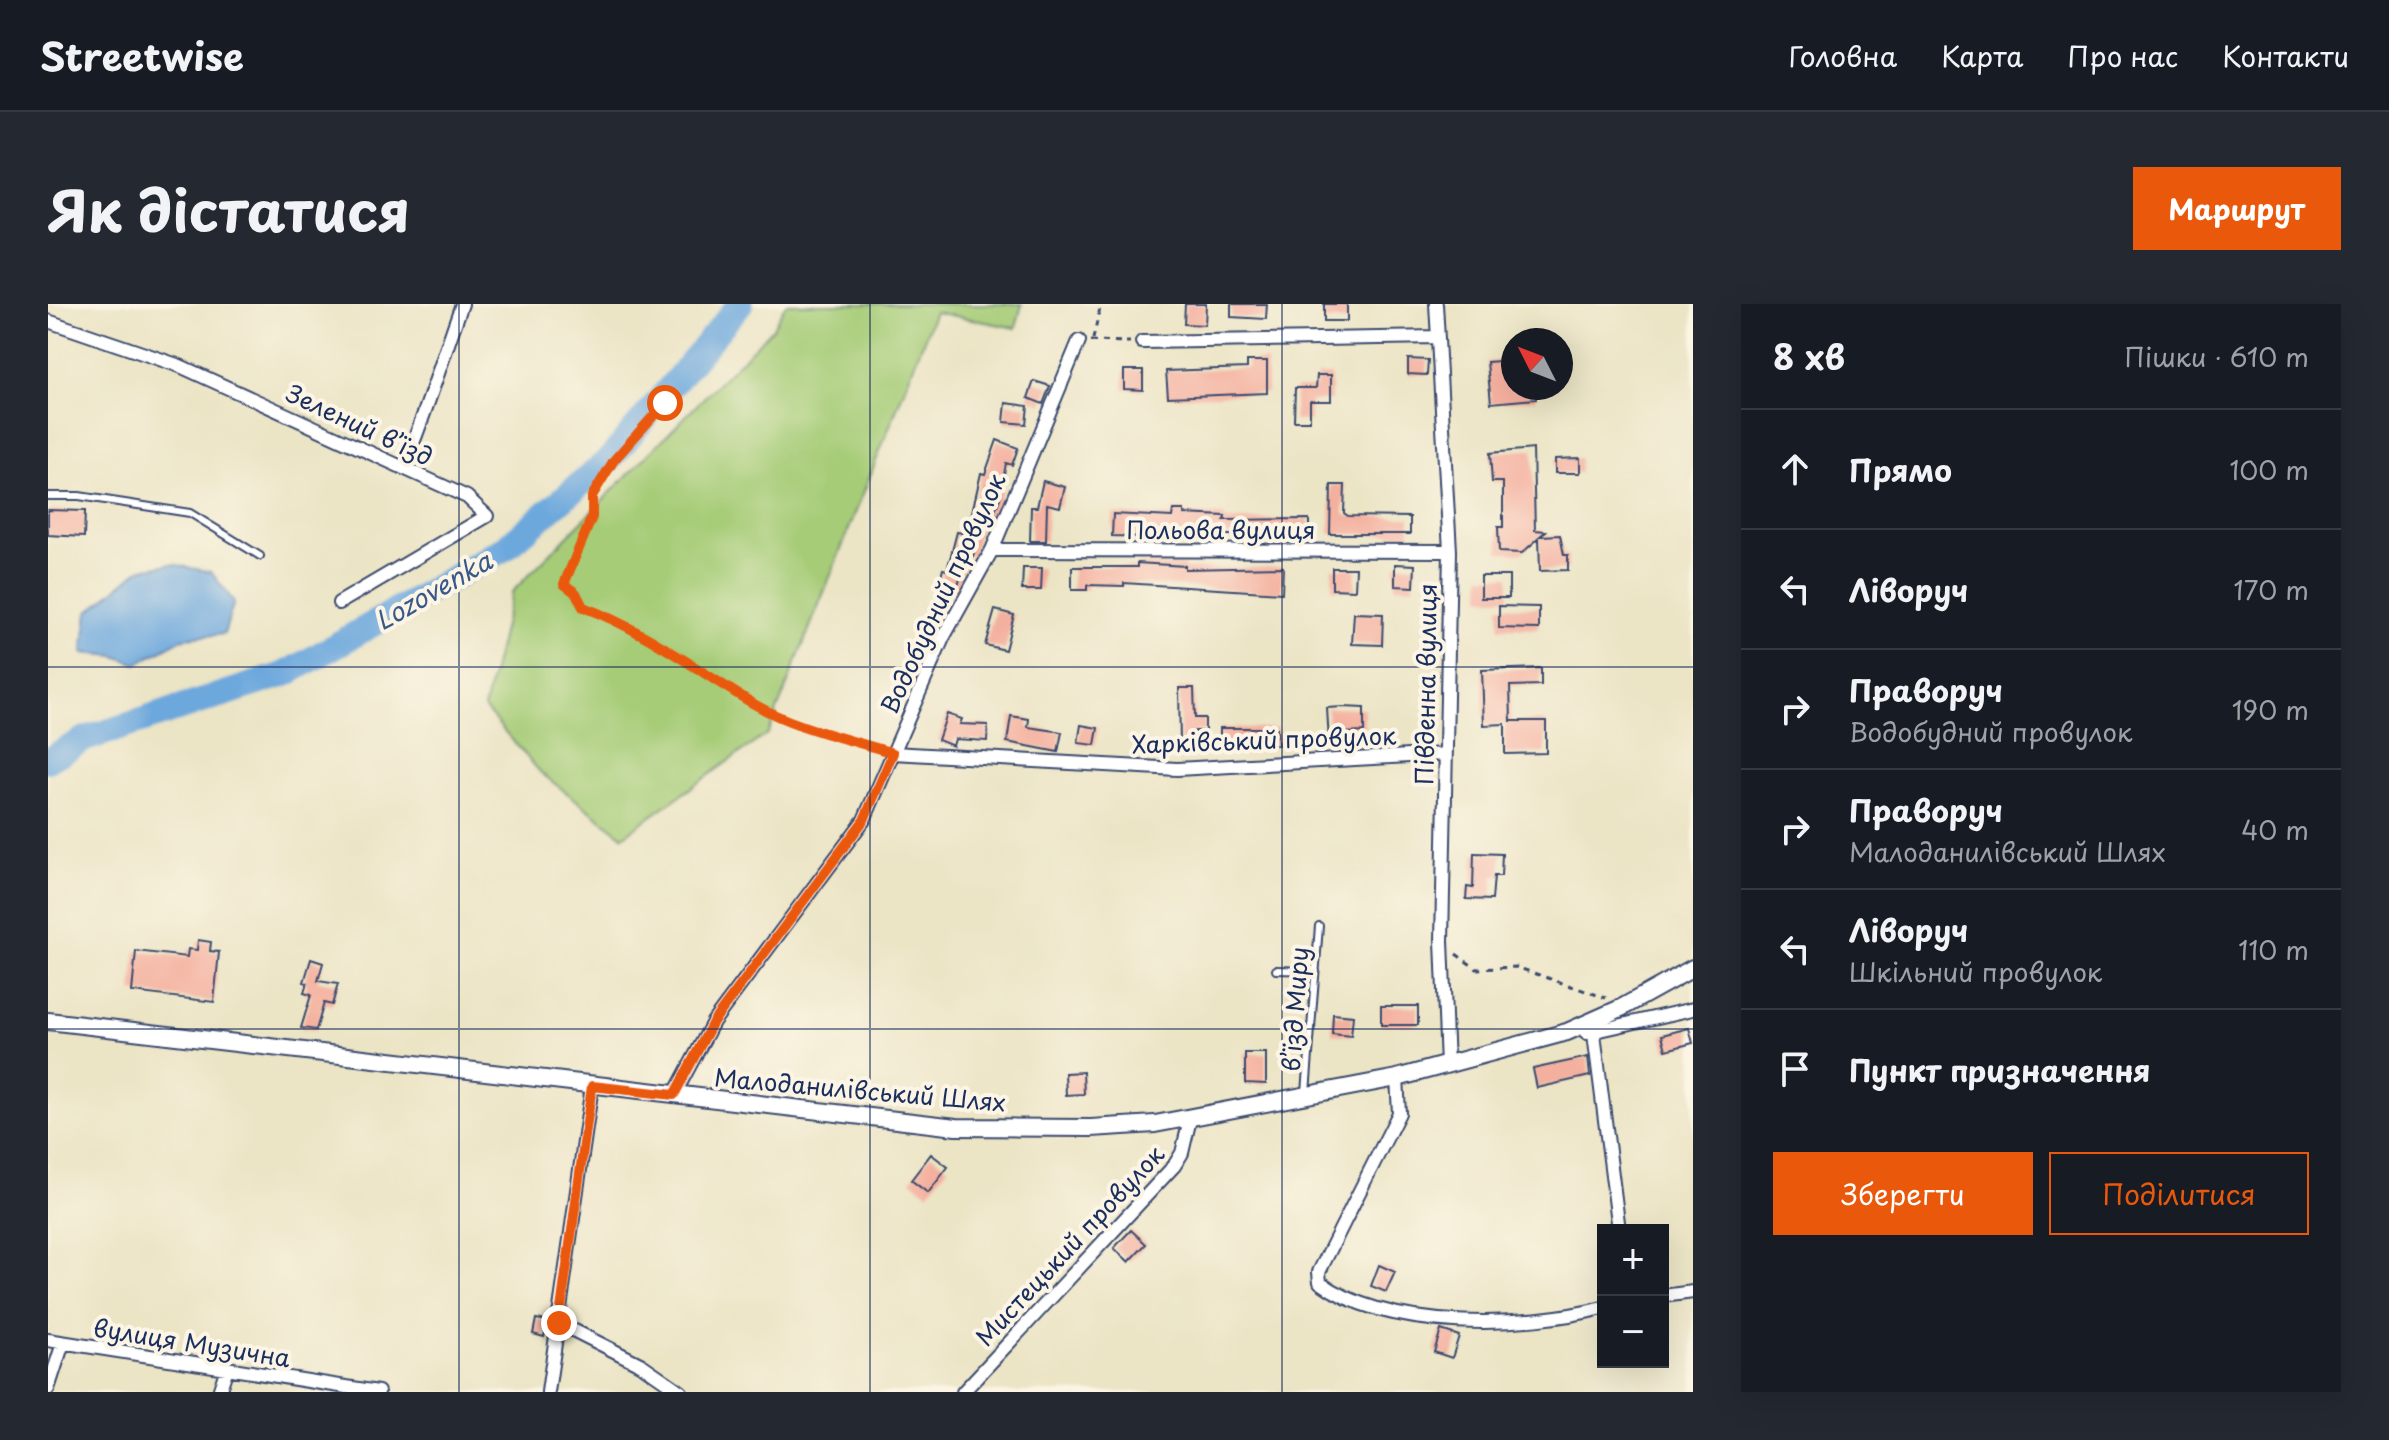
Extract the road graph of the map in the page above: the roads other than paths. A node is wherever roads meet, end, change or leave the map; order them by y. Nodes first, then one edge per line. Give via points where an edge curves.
1 (462, 304) edge
2 (1436, 304) edge
3 (48, 321) edge
4 (1438, 337) junction
5 (1086, 341) road end
6 (1142, 342) road end
7 (403, 468) junction
8 (48, 496) edge
9 (992, 550) junction
10 (1450, 551) junction
11 (260, 556) dead end
12 (339, 603) dead end
13 (893, 753) junction
14 (1445, 754) junction
15 (1319, 926) dead end
16 (1693, 968) edge
17 (1276, 970) dead end
18 (1316, 971) junction
19 (1693, 1009) edge
20 (48, 1021) edge
21 (1567, 1032) junction
22 (1594, 1034) junction
23 (1447, 1065) junction
24 (1397, 1078) junction
25 (592, 1086) junction
26 (1306, 1093) junction
27 (674, 1095) junction
28 (1190, 1119) junction
29 (1618, 1224) edge
30 (1693, 1292) edge
31 (1669, 1295) edge
32 (1597, 1309) edge
33 (559, 1323) junction
34 (48, 1340) edge
35 (63, 1343) junction
36 (226, 1371) junction
37 (48, 1389) edge
38 (219, 1392) edge
39 (378, 1392) edge
40 (548, 1392) edge
41 (681, 1392) edge
42 (963, 1392) edge

1 - 7 street via 428,411
2 - 4 street, Південна вулиця
3 - 7 street, Зелений в’їзд via 180,366
4 - 6 street
4 - 10 street, Південна вулиця
5 - 9 street, Водобудний провулок
7 - 12 street, Зелений в’їзд via 467,497 487,516
8 - 11 lane via 190,513
9 - 10 street, Польова вулиця
9 - 13 street, Водобудний провулок via 943,638
10 - 14 street, Південна вулиця
13 - 14 street, Харківський провулок via 1177,769
13 - 27 street, Водобудний провулок via 864,820 713,1022
14 - 23 street, Південна вулиця via 1442,941
15 - 18 lane, в’їзд Миру
16 - 21 main road, Малоданилівський Шлях
17 - 18 lane
18 - 26 lane, в’їзд Миру
19 - 22 street
20 - 25 main road, Малоданилівський Шлях
21 - 22 street
21 - 23 main road, Малоданилівський Шлях
22 - 29 street
23 - 24 main road, Малоданилівський Шлях
24 - 26 main road, Малоданилівський Шлях
24 - 32 street via 1399,1113 1319,1272 1320,1282 1356,1301 1445,1319 1499,1323
25 - 27 main road, Малоданилівський Шлях
25 - 33 street
26 - 28 main road, Малоданилівський Шлях
27 - 28 main road, Малоданилівський Шлях via 956,1127 1091,1128
28 - 42 street, Мистецький провулок via 1174,1166
30 - 31 street
33 - 40 street
33 - 41 street via 642,1365
34 - 35 street, вулиця Музична
35 - 36 street, вулиця Музична
35 - 37 street
36 - 38 street
36 - 39 street, вулиця Музична

